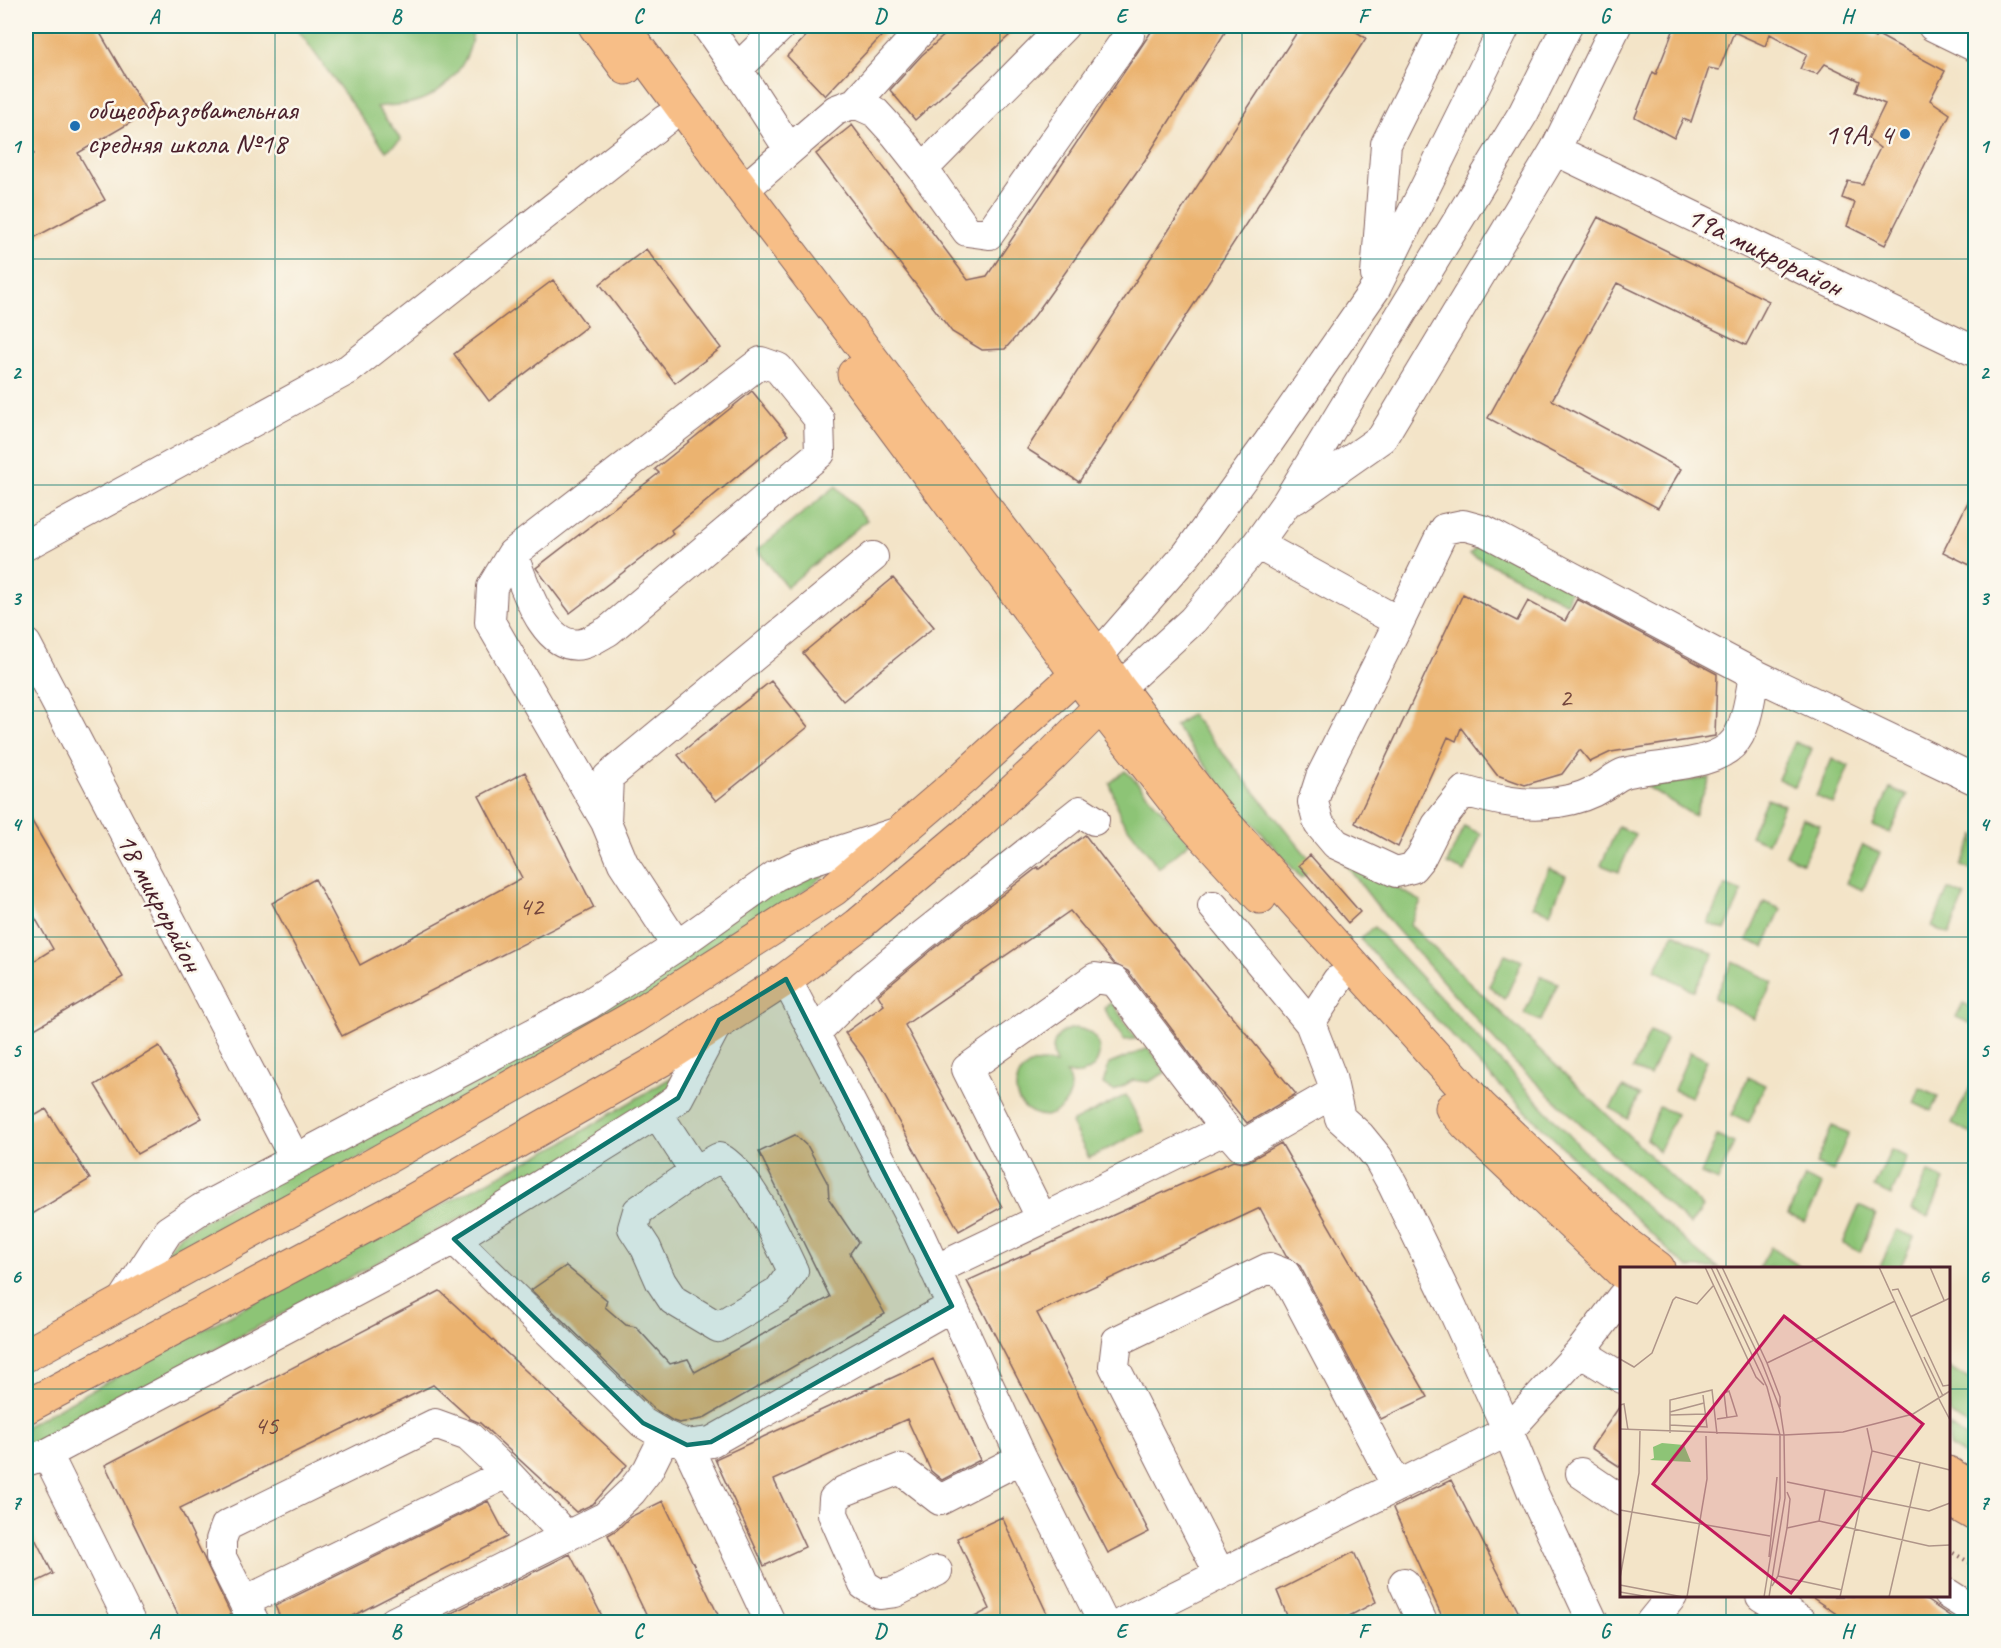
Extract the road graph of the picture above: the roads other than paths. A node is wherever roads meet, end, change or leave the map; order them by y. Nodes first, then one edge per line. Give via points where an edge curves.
1 (595, 26) edge
2 (622, 26) edge
3 (707, 26) edge
4 (781, 26) edge
5 (925, 26) edge
6 (1064, 26) edge
7 (1126, 26) edge
8 (1445, 26) edge
9 (1505, 26) edge
10 (1567, 26) edge
11 (1616, 26) edge
12 (1933, 26) edge
13 (1976, 47) edge
14 (737, 69) junction
15 (855, 103) junction
16 (665, 120) junction
17 (789, 149) junction
18 (1555, 150) junction
19 (923, 169) junction
20 (743, 190) junction
21 (1375, 289) junction
22 (1976, 352) edge
23 (1283, 508) junction
24 (1257, 544) junction
25 (26, 545) edge
26 (512, 554) junction
27 (873, 557) dead end
28 (1399, 622) junction
29 (26, 644) edge
30 (1087, 664) junction
31 (1754, 674) junction
32 (1110, 697) junction
33 (1976, 780) edge
34 (1094, 820) dead end
35 (606, 822) junction
36 (902, 831) junction
37 (1213, 906) dead end
38 (677, 946) junction
39 (786, 979) junction
40 (1336, 981) junction
41 (719, 1020) junction
42 (1310, 1023) junction
43 (815, 1033) junction
44 (1333, 1093) junction
45 (657, 1113) junction
46 (1226, 1129) junction
47 (295, 1159) junction
48 (694, 1172) junction
49 (1042, 1219) junction
50 (454, 1239) junction
51 (1642, 1267) edge
52 (935, 1270) junction
53 (1620, 1300) edge
54 (122, 1302) junction
55 (952, 1305) junction
56 (1580, 1352) junction
57 (26, 1354) edge
58 (1620, 1377) edge
59 (26, 1407) edge
60 (1508, 1431) junction
61 (676, 1441) junction
62 (36, 1458) edge
63 (1022, 1458) junction
64 (507, 1473) junction
65 (1581, 1473) dead end
66 (1950, 1474) edge
67 (1396, 1486) junction
68 (1976, 1490) edge
69 (1620, 1500) edge
70 (1950, 1500) edge
71 (1976, 1515) edge
72 (566, 1536) junction
73 (937, 1572) dead end
74 (1220, 1574) junction
75 (1404, 1583) dead end
76 (1950, 1595) edge
77 (1671, 1597) edge
78 (1752, 1597) edge
79 (1763, 1597) edge
80 (249, 1612) edge
81 (1976, 1612) edge
82 (130, 1623) edge
83 (394, 1623) edge
84 (770, 1623) edge
85 (1103, 1623) edge
86 (1124, 1623) edge
87 (1422, 1623) edge
88 (1593, 1623) edge
89 (1651, 1623) edge
90 (1764, 1623) edge
91 (1802, 1623) edge

1 - 16 main road
2 - 20 main road
3 - 14 street
4 - 14 street
5 - 15 street
6 - 19 street
7 - 19 street via 1129,35 989,234 967,231
8 - 21 street via 1386,144
9 - 21 street
10 - 23 street via 1524,112
11 - 18 street
12 - 13 street
14 - 17 street
15 - 17 street via 836,110
15 - 19 street via 875,112
16 - 25 street via 349,369
16 - 30 main road
17 - 20 street
18 - 22 street, 19а микрорайон
18 - 23 street via 1382,438
20 - 30 main road
21 - 30 street via 1188,553
23 - 24 street
24 - 28 street
24 - 32 street via 1193,620
26 - 26 street via 541,623 560,641 582,644 608,631 820,453 819,419 778,368 761,362
26 - 35 street via 492,587 490,622
27 - 35 street via 608,777
28 - 31 street via 1444,530 1463,525 1485,531
28 - 31 street via 1321,777 1313,802 1319,824 1336,844 1396,872 1412,868 1437,825 1464,791 1531,804 1557,802 1578,798 1622,774 1719,754 1736,740 1748,710
29 - 47 street, 18 микрорайон
30 - 32 main road
30 - 36 main road
31 - 33 street
32 - 39 main road via 979,822 858,925
32 - 40 main road via 1191,822
32 - 51 main road via 1481,1107 1626,1244
34 - 43 street via 1080,812 863,985
35 - 38 street via 623,863
36 - 38 street via 802,863 775,876
36 - 54 main road via 834,889 634,1017
37 - 42 street
38 - 47 street via 589,1004
39 - 41 main road
39 - 43 street
40 - 42 street
40 - 51 main road via 1467,1125
41 - 45 street via 678,1098
41 - 59 main road via 661,1060 398,1209
42 - 44 street via 1331,1077
43 - 52 street
44 - 46 street via 1241,1146
44 - 60 street via 1340,1118 1378,1158 1393,1185
45 - 48 street
45 - 50 street
46 - 49 street
46 - 49 street via 1114,981 1095,978 967,1069
47 - 54 street via 201,1209 168,1232
48 - 48 street via 638,1211 633,1228 673,1300 718,1326 779,1291 793,1271 770,1224 732,1167 719,1158
49 - 52 street
50 - 61 street via 643,1423
50 - 62 street
52 - 55 street
53 - 56 street
54 - 57 main road
55 - 61 street via 711,1442
55 - 63 street
56 - 58 street
56 - 60 street
60 - 67 street
60 - 88 street
61 - 72 street via 605,1517
61 - 84 street
62 - 82 street
63 - 73 street via 940,1500 900,1469 844,1491 834,1499 833,1514 864,1585 879,1594 895,1592
63 - 85 street
64 - 72 street
64 - 80 street
64 - 80 street via 468,1436 435,1424 225,1527 221,1557
65 - 69 street
66 - 68 main road
67 - 74 street
67 - 74 street via 1285,1274 1269,1268 1117,1341 1114,1366
70 - 71 main road
72 - 83 street
74 - 86 street
75 - 87 street
76 - 81 street
77 - 89 street
78 - 90 street
79 - 91 street

